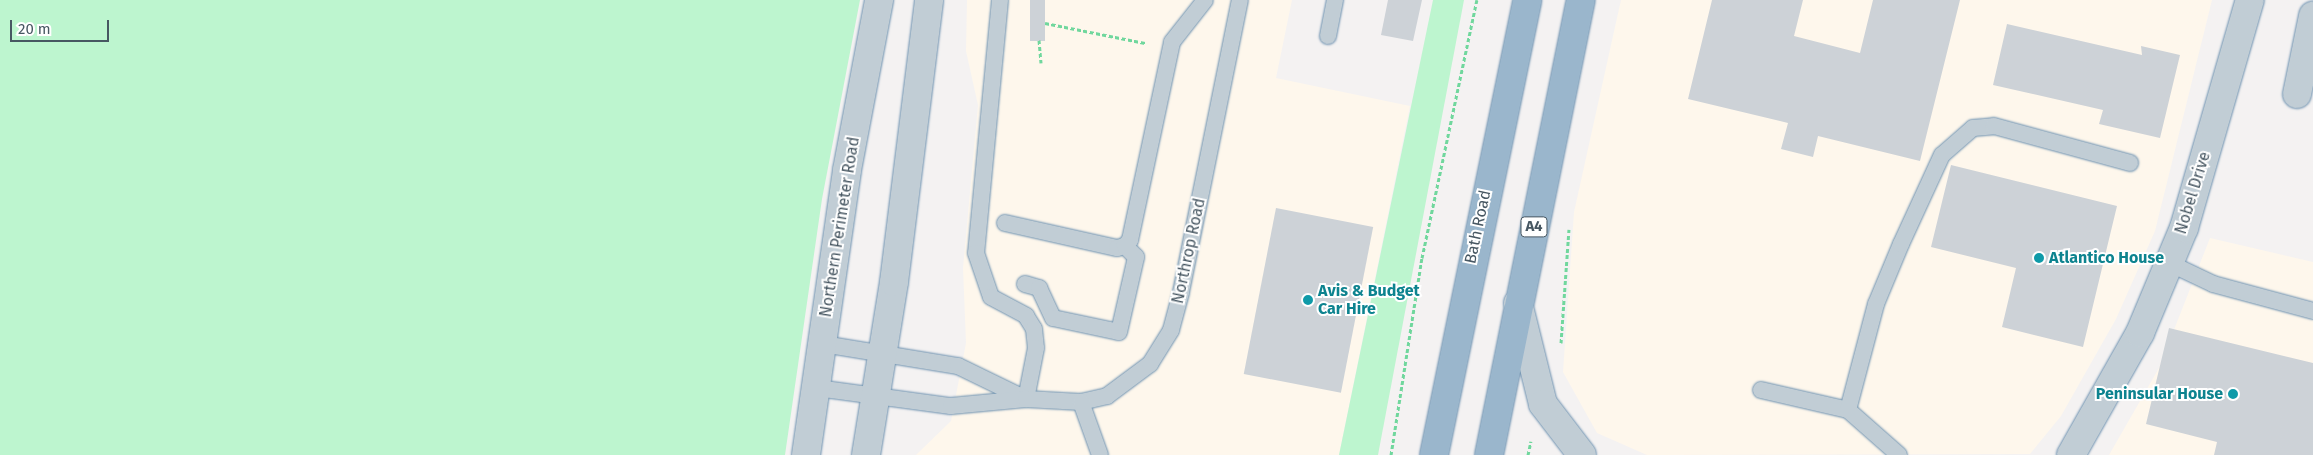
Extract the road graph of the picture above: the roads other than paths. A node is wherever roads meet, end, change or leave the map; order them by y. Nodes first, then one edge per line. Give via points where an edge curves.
1 (879, 0) edge
2 (929, 0) edge
3 (1000, 0) edge
4 (1205, 0) edge
5 (1240, 0) edge
6 (1335, 0) edge
7 (1527, 0) edge
8 (1581, 0) edge
9 (2250, 0) edge
10 (2313, 16) edge
11 (1328, 36) dead end
12 (2297, 94) dead end
13 (2130, 163) dead end
14 (1005, 223) dead end
15 (1125, 246) junction
16 (2169, 263) junction
17 (1025, 284) dead end
18 (1518, 303) junction
19 (2313, 310) edge
20 (823, 344) junction
21 (883, 352) junction
22 (817, 388) junction
23 (1761, 390) dead end
24 (876, 397) junction
25 (1026, 399) junction
26 (1081, 402) junction
27 (1848, 410) junction
28 (806, 455) edge
29 (866, 455) edge
30 (1100, 455) edge
31 (1435, 455) edge
32 (1489, 455) edge
33 (1582, 455) edge
34 (1899, 455) edge
35 (2071, 455) edge

1 - 20 street, Northern Perimeter Road via 847,170
2 - 21 street
3 - 25 lane via 976,253 991,297 1026,316 1034,329 1036,348
4 - 15 lane via 1172,42 1130,240
5 - 26 lane, Northrop Road via 1171,330 1150,364 1125,386
6 - 11 lane
7 - 31 highway, Bath Road
8 - 18 highway, A4
9 - 16 street, Nobel Drive
10 - 12 street
13 - 27 lane via 1994,126 1973,128 1942,155 1876,304
14 - 15 lane via 1117,248
15 - 17 lane via 1136,257 1118,332 1054,318 1039,288
16 - 19 lane via 2213,284
16 - 35 street, Nobel Drive via 2140,333
18 - 32 highway, A4
18 - 33 street via 1543,404
20 - 21 lane, Northrop Road
20 - 22 street, Northern Perimeter Road
21 - 24 street
21 - 25 lane, Northrop Road via 958,366
22 - 24 lane, Northrop Road
22 - 28 street, Northern Perimeter Road
23 - 27 lane
24 - 25 lane, Northrop Road via 950,406
24 - 29 street
25 - 26 lane, Northrop Road
26 - 30 lane
27 - 34 lane

